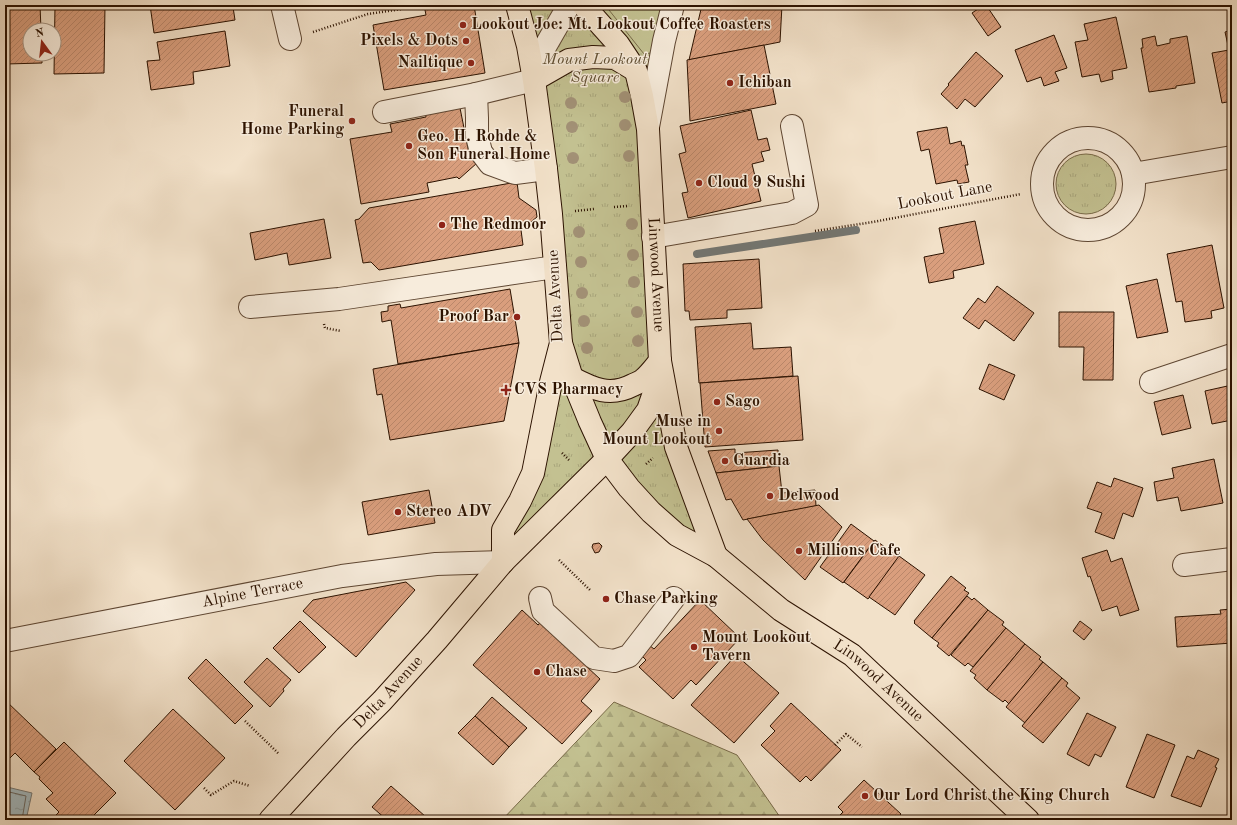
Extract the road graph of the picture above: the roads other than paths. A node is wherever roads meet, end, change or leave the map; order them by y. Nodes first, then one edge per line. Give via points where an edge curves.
1 (282, 5) edge
2 (518, 5) edge
3 (569, 5) edge
4 (583, 5) edge
5 (673, 5) edge
6 (290, 39) road end
7 (636, 71) junction
8 (534, 80) junction
9 (476, 94) junction
10 (384, 112) dead end
11 (792, 126) dead end
12 (648, 128) junction
13 (1232, 157) edge
14 (546, 169) junction
15 (1133, 174) junction
16 (654, 237) junction
17 (555, 267) junction
18 (250, 307) dead end
19 (561, 343) junction
20 (1232, 355) edge
21 (660, 361) junction
22 (572, 378) junction
23 (1151, 382) dead end
24 (607, 459) junction
25 (716, 556) junction
26 (1232, 559) edge
27 (503, 562) junction
28 (1184, 565) dead end
29 (540, 598) dead end
30 (674, 598) dead end
31 (5, 641) edge
32 (270, 820) edge
33 (1028, 820) edge

1 - 6 street
2 - 8 main road
3 - 8 street, Delta Avenue via 542,52
4 - 7 main road, Linwood Avenue via 618,44
5 - 12 street
7 - 8 main road via 615,58 593,57 569,60
7 - 12 main road, Linwood Avenue
8 - 9 street
8 - 14 main road, Delta Avenue
9 - 10 street
9 - 14 street via 480,152 490,164 515,173
11 - 16 street via 807,205 792,213
12 - 16 main road, Linwood Avenue
13 - 15 street
14 - 17 main road, Delta Avenue
15 - 15 street via 1127,160 1116,148 1102,141 1087,138 1071,141 1058,149 1042,176 1042,191 1047,206 1056,218 1068,226 1082,230 1097,230 1111,224 1122,215 1130,203 1134,189
16 - 21 main road, Linwood Avenue
17 - 18 street via 339,299
17 - 19 main road, Delta Avenue
19 - 22 main road, Linwood Avenue
19 - 27 main road, Delta Avenue via 550,382 540,443 532,473 503,530
20 - 23 street
21 - 22 main road via 644,380 628,388 614,391 590,388
21 - 24 main road, Delta Avenue via 656,387 648,410
21 - 25 main road, Linwood Avenue via 676,447
22 - 24 main road, Linwood Avenue
24 - 25 main road, Linwood Avenue via 651,512 677,535
24 - 27 main road, Delta Avenue
25 - 33 main road, Linwood Avenue via 781,610 852,655
26 - 28 street
27 - 31 street, Alpine Terrace via 436,564 342,576
27 - 32 main road, Delta Avenue via 382,701
29 - 30 street via 543,610 594,658 614,661 629,656

